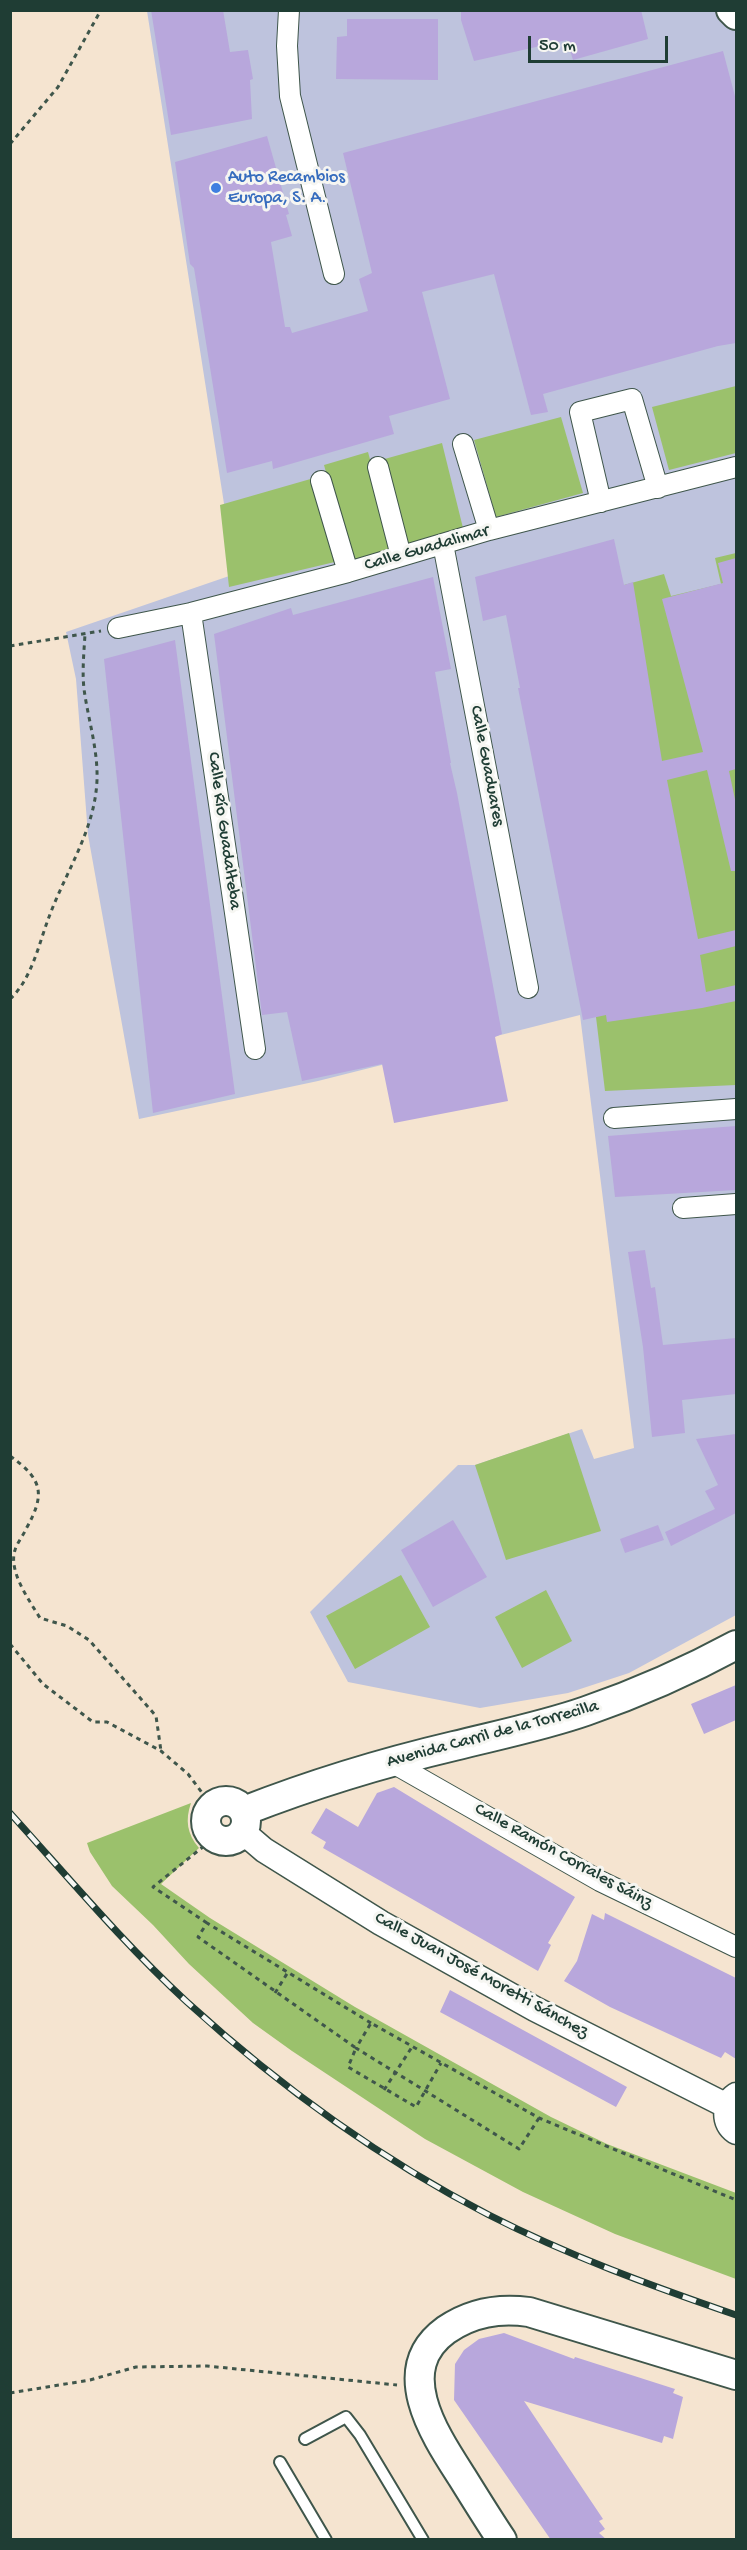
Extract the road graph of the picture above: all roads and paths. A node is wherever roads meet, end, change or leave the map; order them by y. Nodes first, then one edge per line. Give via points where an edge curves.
1 (102, 10) edge
2 (289, 10) edge
3 (731, 10) edge
4 (736, 15) edge
5 (10, 144) edge
6 (334, 274) dead end
7 (463, 444) dead end
8 (378, 467) dead end
9 (736, 467) edge
10 (321, 481) dead end
11 (658, 488) junction
12 (601, 502) junction
13 (489, 530) junction
14 (443, 544) junction
15 (401, 556) junction
16 (348, 572) junction
17 (191, 613) junction
18 (118, 628) joint
19 (85, 634) junction
20 (10, 646) edge
21 (528, 988) dead end
22 (10, 999) edge
23 (255, 1049) dead end
24 (736, 1109) edge
25 (614, 1118) dead end
26 (736, 1204) edge
27 (683, 1208) dead end
28 (10, 1456) edge
29 (10, 1644) edge
30 (736, 1645) edge
31 (161, 1751) junction
32 (393, 1763) junction
33 (212, 1806) joint
34 (250, 1831) junction
35 (207, 1923) junction
36 (736, 1947) edge
37 (288, 1972) junction
38 (275, 1993) junction
39 (371, 2023) junction
40 (412, 2047) junction
41 (356, 2048) junction
42 (441, 2063) junction
43 (396, 2073) junction
44 (384, 2090) junction
45 (424, 2090) junction
46 (732, 2101) edge
47 (540, 2118) junction
48 (736, 2132) edge
49 (736, 2200) edge
50 (736, 2375) edge
51 (420, 2387) junction
52 (10, 2394) edge
53 (305, 2439) dead end
54 (280, 2462) dead end
55 (326, 2540) edge
56 (423, 2540) edge
57 (502, 2540) edge

1 - 5 path via 57,87
2 - 6 street via 290,96
3 - 4 main road
7 - 13 street
8 - 15 street
9 - 11 street, Calle Guadalimar
10 - 16 street
11 - 12 street, Calle Guadalimar
11 - 12 street via 632,399 580,412
12 - 13 street, Calle Guadalimar
13 - 14 street, Calle Guadalimar
14 - 15 street, Calle Guadalimar
14 - 21 street, Calle Guaduares
15 - 16 street, Calle Guadalimar
16 - 17 street, Calle Guadalimar
17 - 18 street, Calle Guadalimar
17 - 23 street, Calle Río Guadalteba
18 - 19 path
19 - 20 path
19 - 22 path via 84,686 97,779 94,800 82,847 52,908 21,989
24 - 25 street
26 - 27 street
28 - 31 path via 39,1485 38,1508 14,1551 16,1571 29,1599 40,1618 67,1626 89,1640 156,1716
29 - 31 path via 43,1684 93,1722 107,1722
30 - 32 main road, Avenida Carril de la Torrecilla via 647,1688 585,1711
31 - 33 path via 188,1774
32 - 34 main road, Avenida Carril de la Torrecilla via 324,1781
32 - 36 street, Calle Ramón Corrales Sáinz via 600,1881
33 - 34 main road, Avenida Carril de la Torrecilla via 206,1822 215,1837 231,1840
34 - 35 path via 253,1859 241,1852 204,1846 153,1887
34 - 46 street, Calle Juan José Moretti Sánchez via 381,1923 524,2003
35 - 37 path
35 - 38 path via 198,1937
37 - 38 path
37 - 39 path
38 - 41 path
39 - 40 path
39 - 41 path
40 - 42 path
40 - 43 path
41 - 43 path
41 - 44 path via 348,2067
42 - 45 path
42 - 47 path
43 - 44 path
43 - 45 path
44 - 45 path via 416,2107
45 - 47 path via 519,2149
46 - 48 street via 727,2122
47 - 49 path
50 - 51 main road via 530,2312 500,2310 473,2316 442,2333 423,2356
51 - 52 path via 207,2366 136,2367 90,2380
51 - 57 main road via 433,2432
53 - 56 lane via 346,2417
54 - 55 lane

